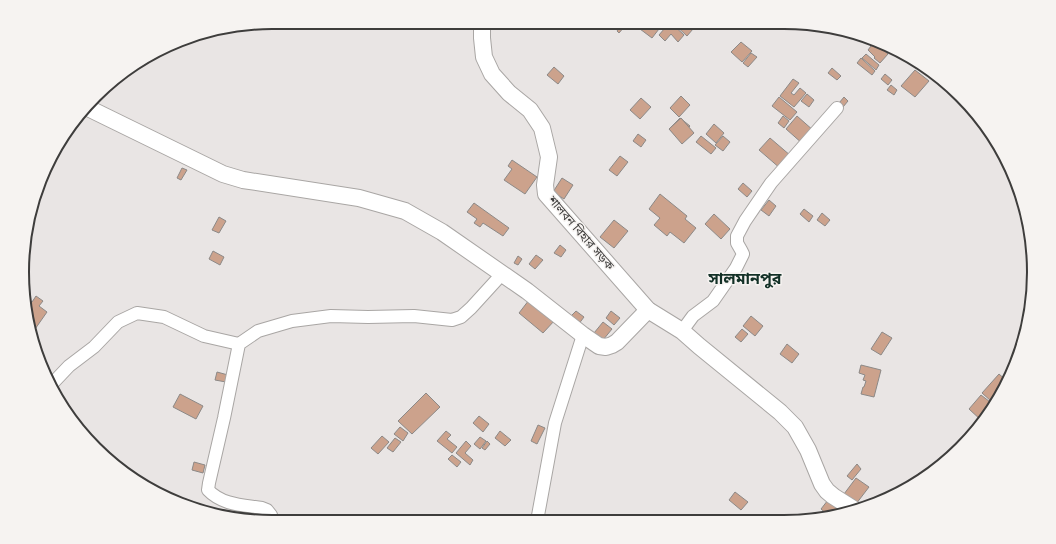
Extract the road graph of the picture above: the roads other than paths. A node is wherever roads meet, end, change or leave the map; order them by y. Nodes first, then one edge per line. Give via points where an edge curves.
1 (482, 29) edge
2 (838, 108) dead end
3 (91, 110) edge
4 (502, 274) junction
5 (648, 310) junction
6 (682, 331) junction
7 (583, 335) junction
8 (239, 344) junction
9 (55, 381) edge
10 (849, 506) edge
11 (270, 515) edge
12 (538, 515) edge

1 - 5 main road, শালবন বিহার সড়ক via 484,58 492,74 509,93 530,110 542,128 549,157 546,194
2 - 6 street via 770,183 737,236 737,243 743,254 736,268 713,300 693,316
3 - 4 main road via 223,174 243,180 359,198 405,211 442,232
4 - 7 main road
4 - 8 street via 472,308 461,317 452,320 414,316 331,316 292,321 258,331
5 - 6 main road, শালবন বিহার সড়ক
5 - 7 main road via 612,346 599,346
6 - 10 main road, শালবন বিহার সড়ক via 795,427 822,484 827,491
7 - 12 street via 555,423
8 - 9 street via 204,336 164,318 137,313 118,322
8 - 11 street via 208,490 222,500 262,508

